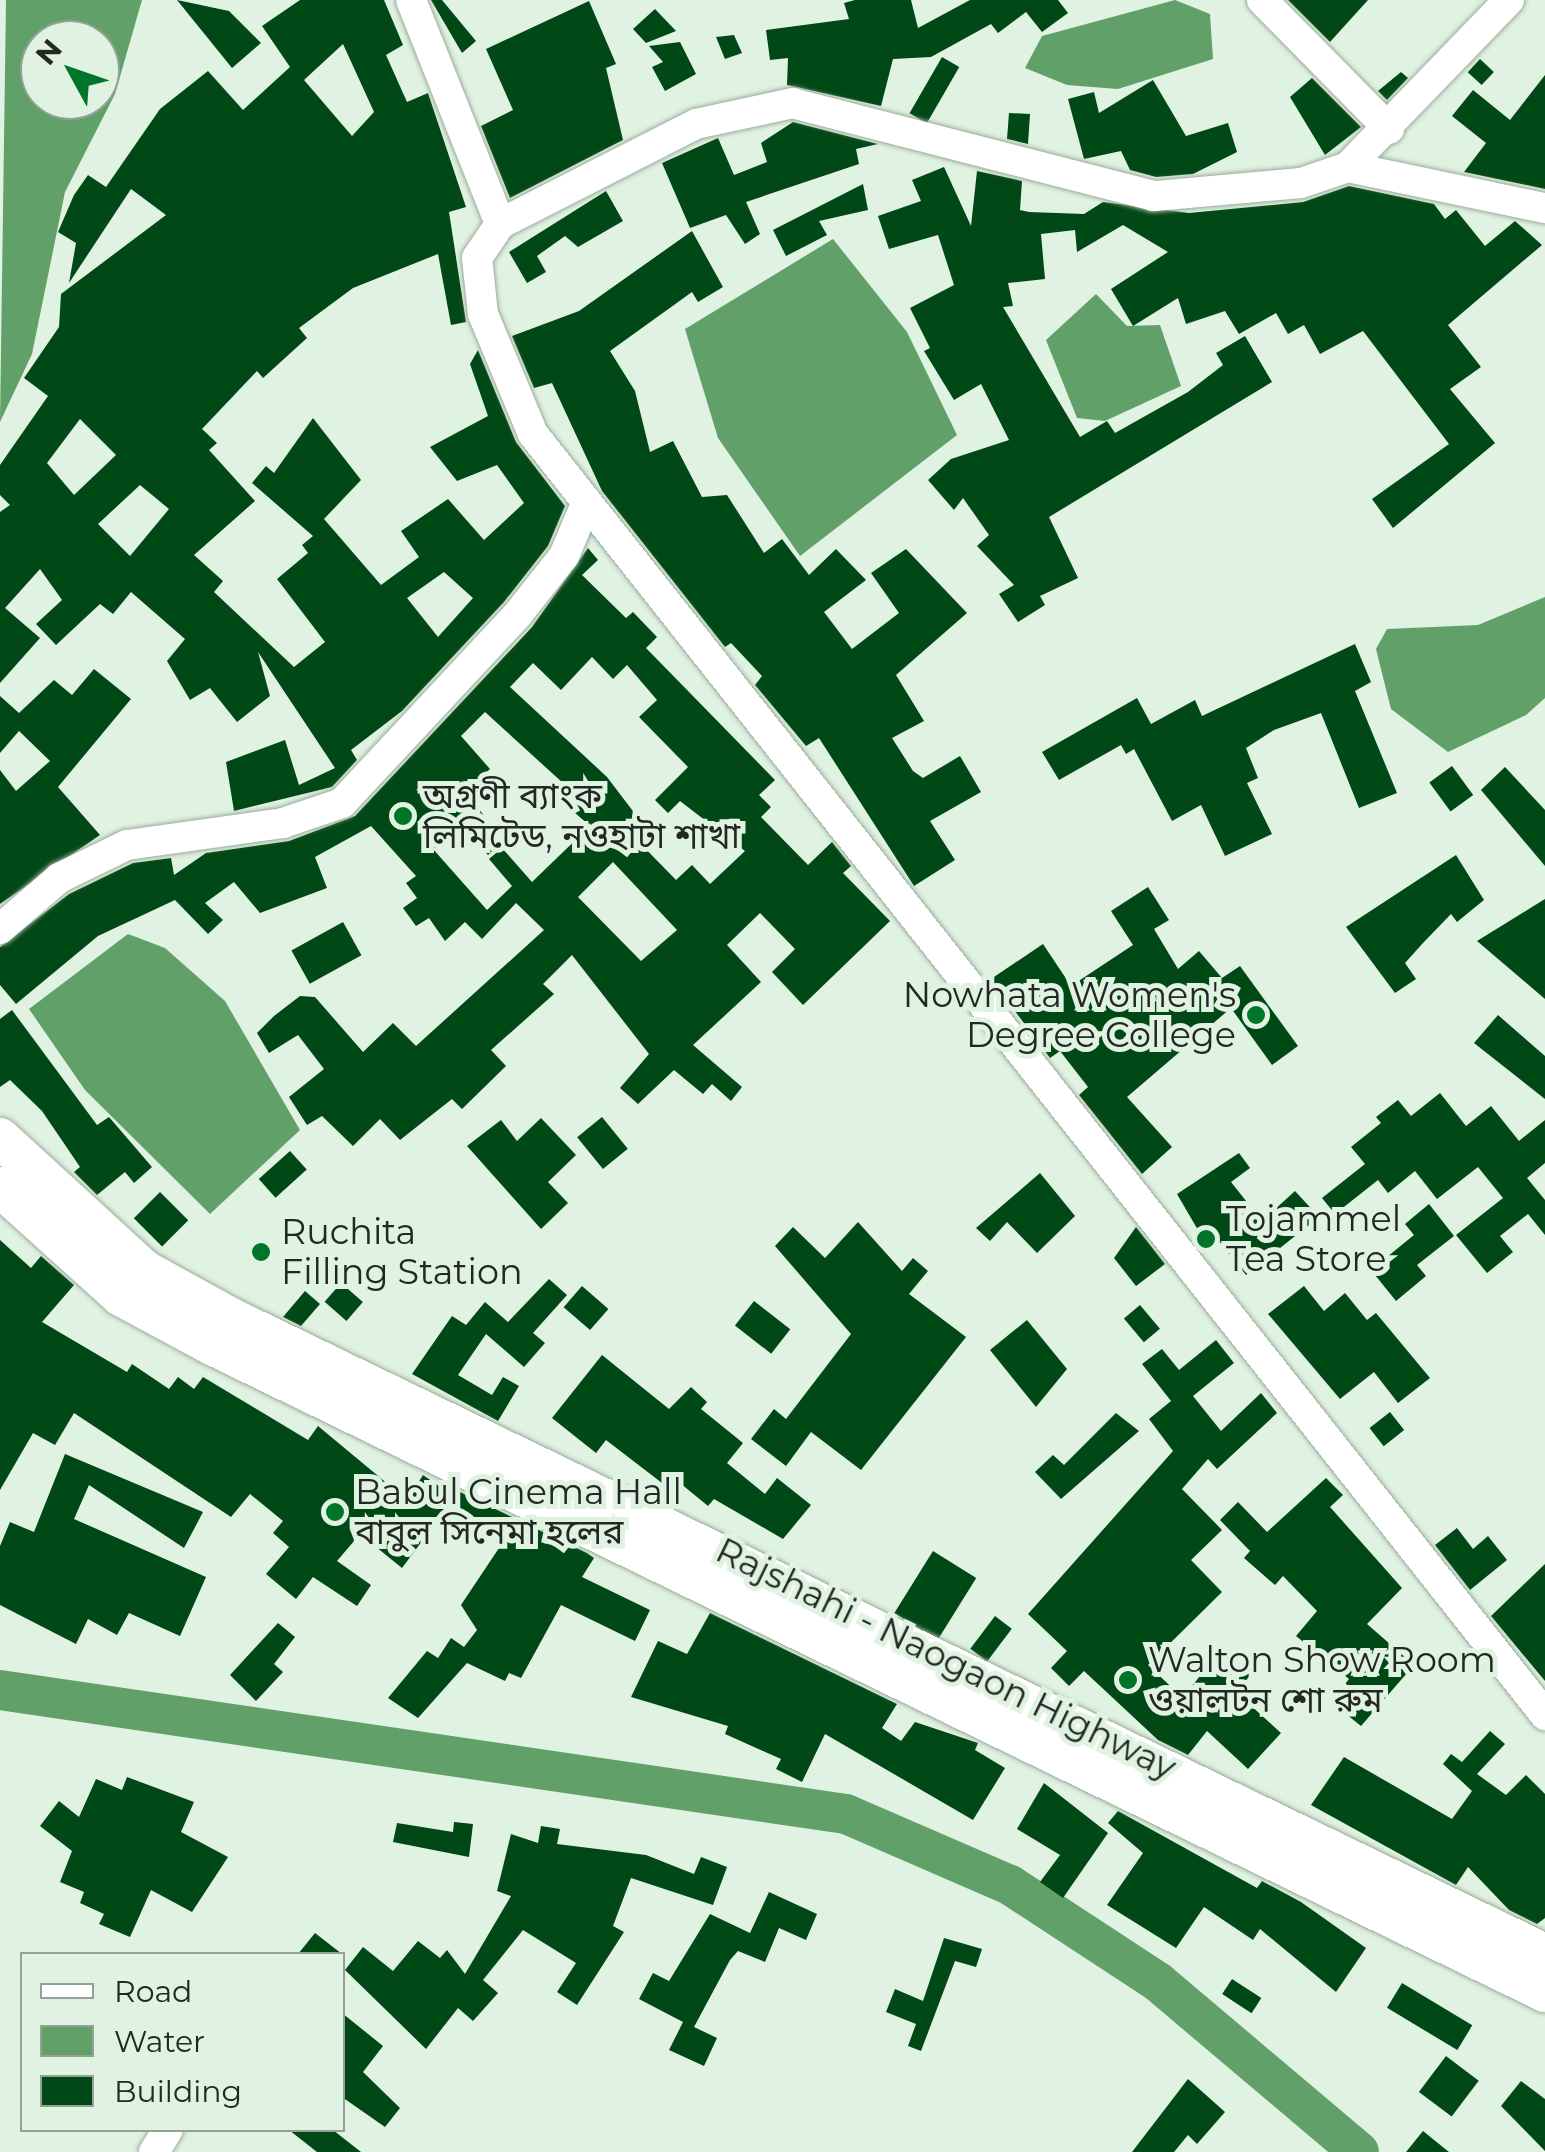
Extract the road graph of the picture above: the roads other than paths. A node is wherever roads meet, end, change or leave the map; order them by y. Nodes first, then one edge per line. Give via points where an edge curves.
1 (410, 0) edge
2 (1262, 0) edge
3 (1510, 0) edge
4 (1389, 129) junction
5 (1348, 167) junction
6 (1545, 208) edge
7 (500, 224) junction
8 (586, 504) junction
9 (0, 929) edge
10 (0, 1138) edge
11 (0, 1186) edge
12 (1545, 1715) edge
13 (1545, 1954) edge
14 (1545, 1992) edge

1 - 7 street
2 - 4 street
3 - 4 street
4 - 5 street
5 - 6 street
5 - 7 street via 1301,184 1154,196 793,103 696,124
7 - 8 street via 477,258 483,314 533,434
8 - 9 street via 564,556 518,614 342,803 284,823 127,845 59,878
8 - 12 street via 1040,1066
10 - 13 main road, Rajshahi - Naogaon Highway via 130,1259 231,1318
11 - 14 main road, Rajshahi - Naogaon Highway via 121,1296 212,1345

